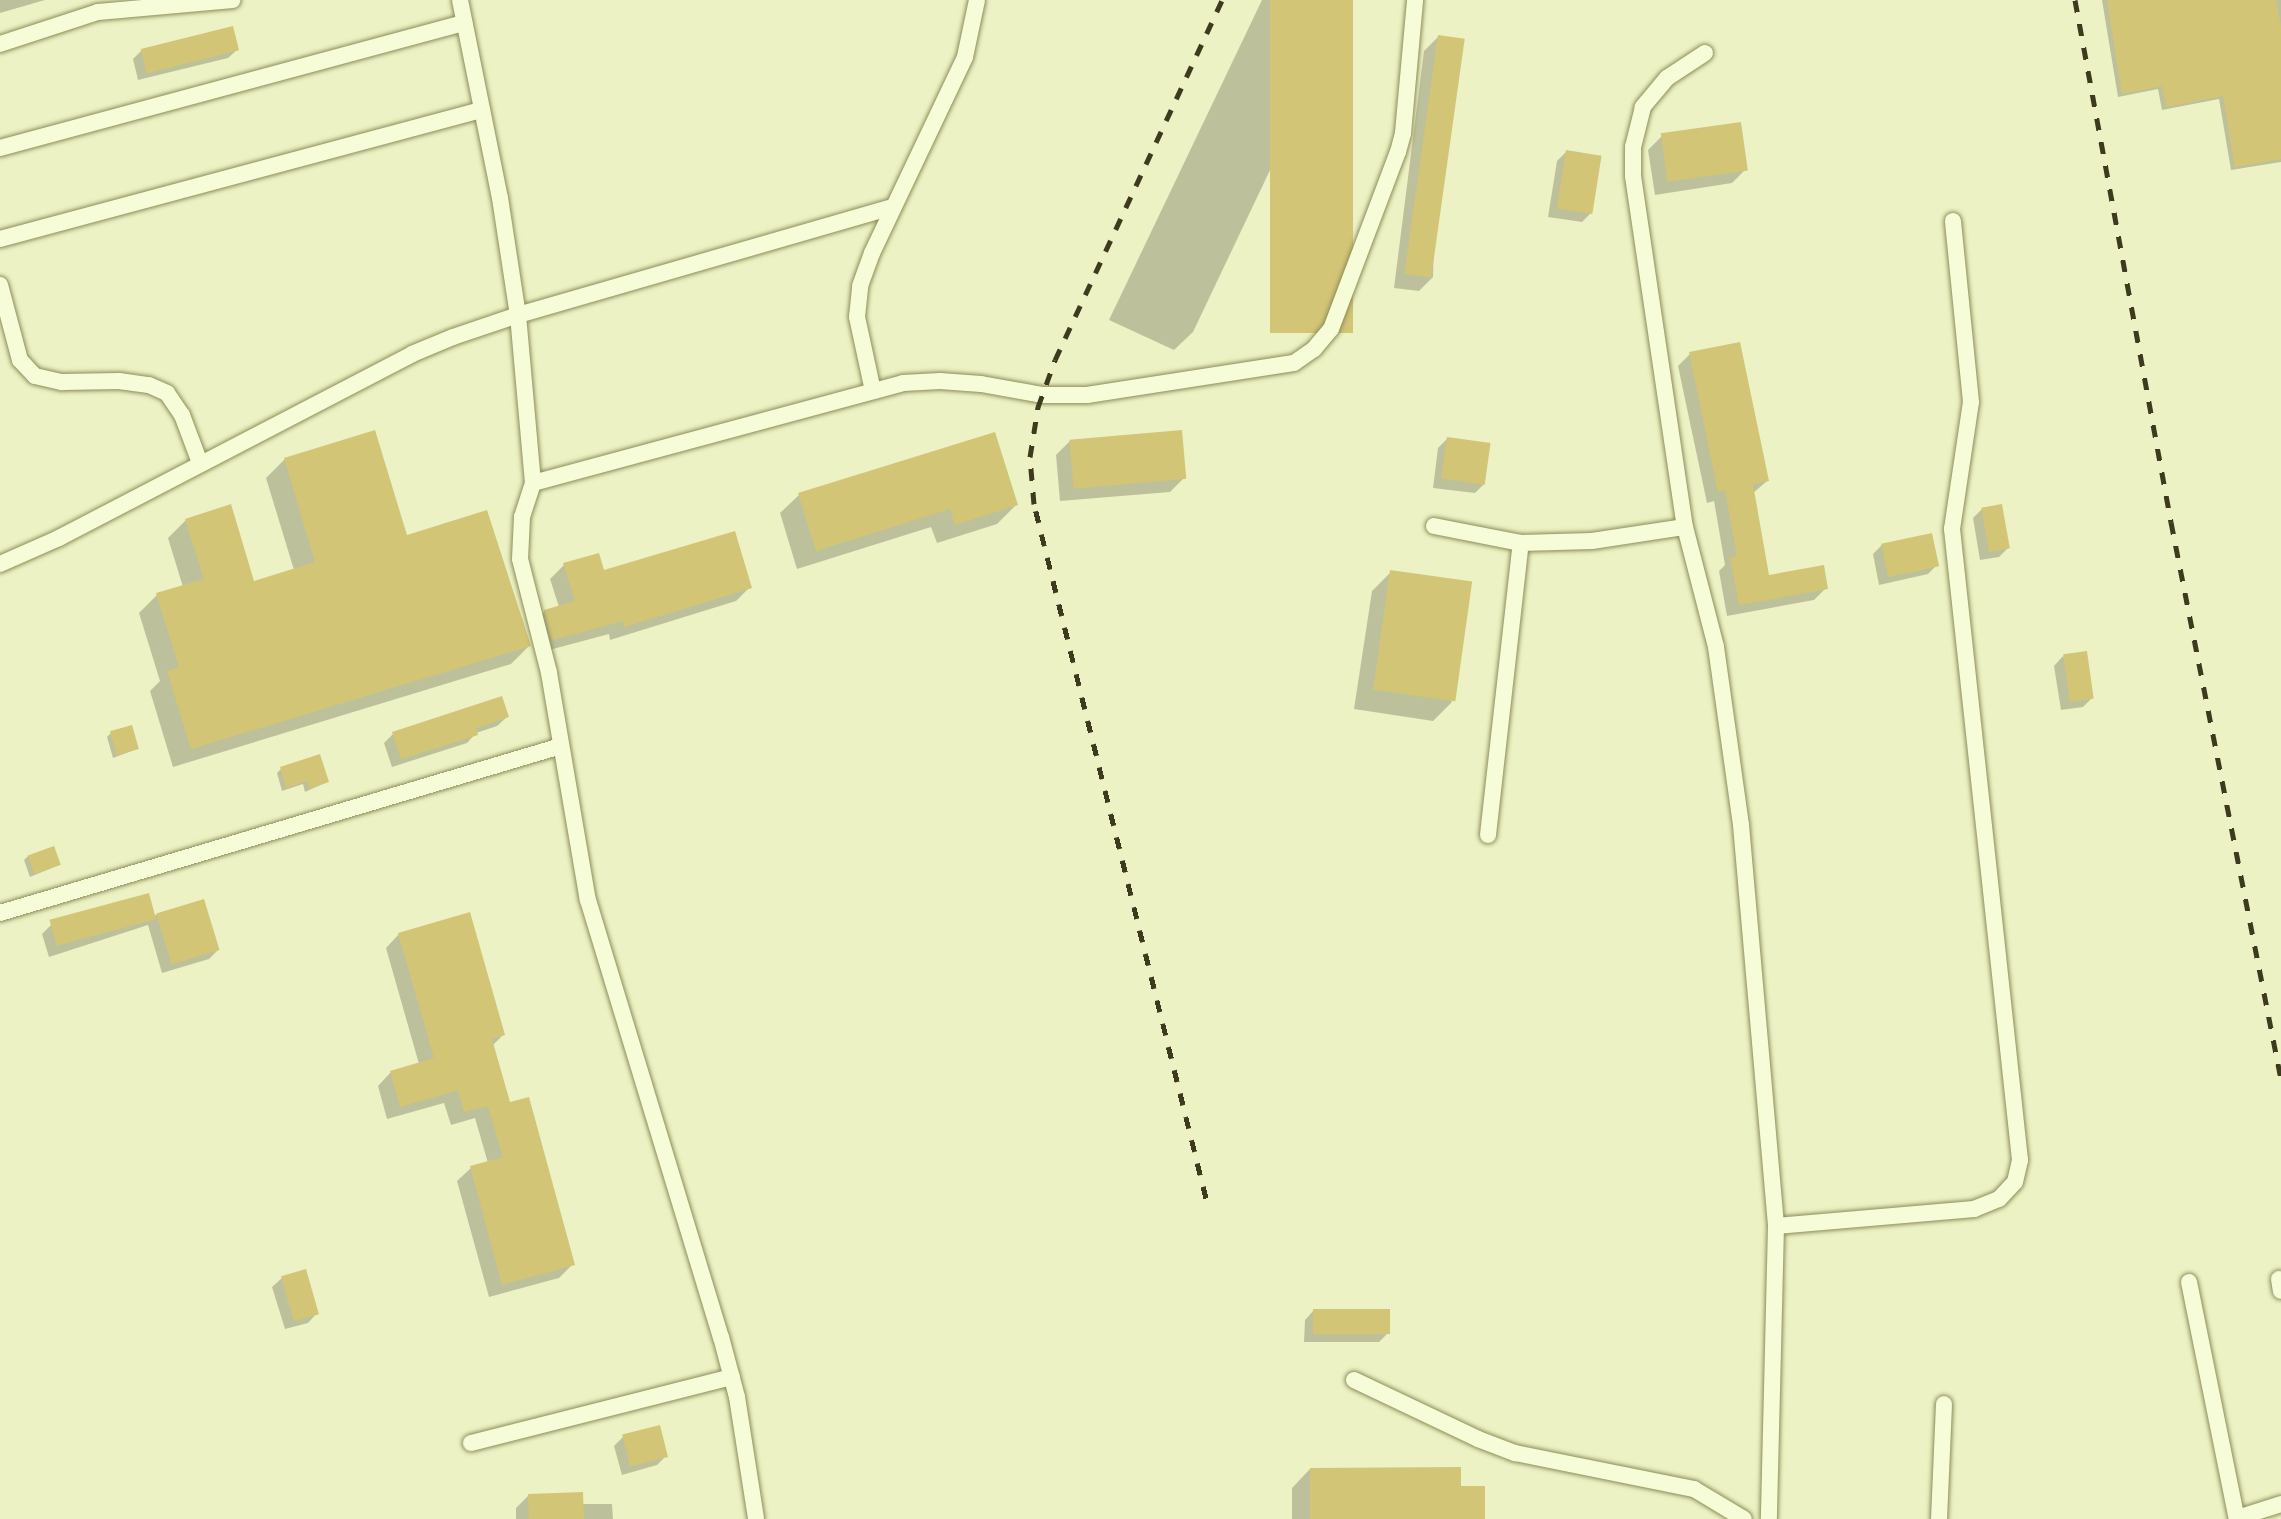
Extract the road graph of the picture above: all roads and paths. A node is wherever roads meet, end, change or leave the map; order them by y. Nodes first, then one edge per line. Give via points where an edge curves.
1 (232, 0) edge
2 (460, 0) edge
3 (976, 0) edge
4 (1415, 0) edge
5 (464, 23) junction
6 (0, 44) edge
7 (1706, 53) dead end
8 (482, 110) junction
9 (0, 148) edge
10 (893, 207) junction
11 (1953, 221) dead end
12 (0, 239) edge
13 (0, 285) edge
14 (518, 315) junction
15 (873, 391) junction
16 (200, 463) junction
17 (533, 484) junction
18 (1434, 526) dead end
19 (1685, 527) junction
20 (1521, 543) junction
21 (0, 564) edge
22 (561, 746) junction
23 (1488, 835) dead end
24 (0, 913) edge
25 (1776, 1226) junction
26 (2189, 1282) dead end
27 (732, 1377) junction
28 (1354, 1380) dead end
29 (1944, 1405) dead end
30 (471, 1443) dead end
31 (2281, 1504) edge
32 (756, 1519) edge
33 (1744, 1519) edge
34 (1769, 1519) edge
35 (1939, 1519) edge
36 (2237, 1519) edge

1 - 6 lane via 98,12
2 - 5 lane
3 - 10 lane via 965,57
4 - 15 lane via 1398,152 1331,330 1314,349 1294,363 1261,370 1087,395 1042,395 940,380
5 - 8 lane
5 - 9 lane
7 - 19 lane via 1667,78 1643,107 1633,147 1633,176
8 - 12 lane
8 - 14 lane
10 - 14 lane
10 - 15 lane via 860,286 857,317
11 - 25 lane via 1971,402 1952,529 2020,1160 2015,1182 1999,1199 1973,1209
13 - 16 lane via 20,360 35,376 62,382 119,381 167,393 182,415
14 - 16 lane via 412,354
14 - 17 lane
15 - 17 lane
16 - 21 lane
17 - 22 lane via 522,517 520,559 549,673
18 - 20 lane
19 - 20 lane via 1592,541
19 - 25 lane via 1716,647 1741,825
20 - 23 lane
22 - 24 lane
22 - 27 lane via 588,900
25 - 34 lane
26 - 36 lane
27 - 30 lane
27 - 32 lane
28 - 33 lane via 1515,1453 1694,1489
29 - 35 lane
31 - 36 lane

